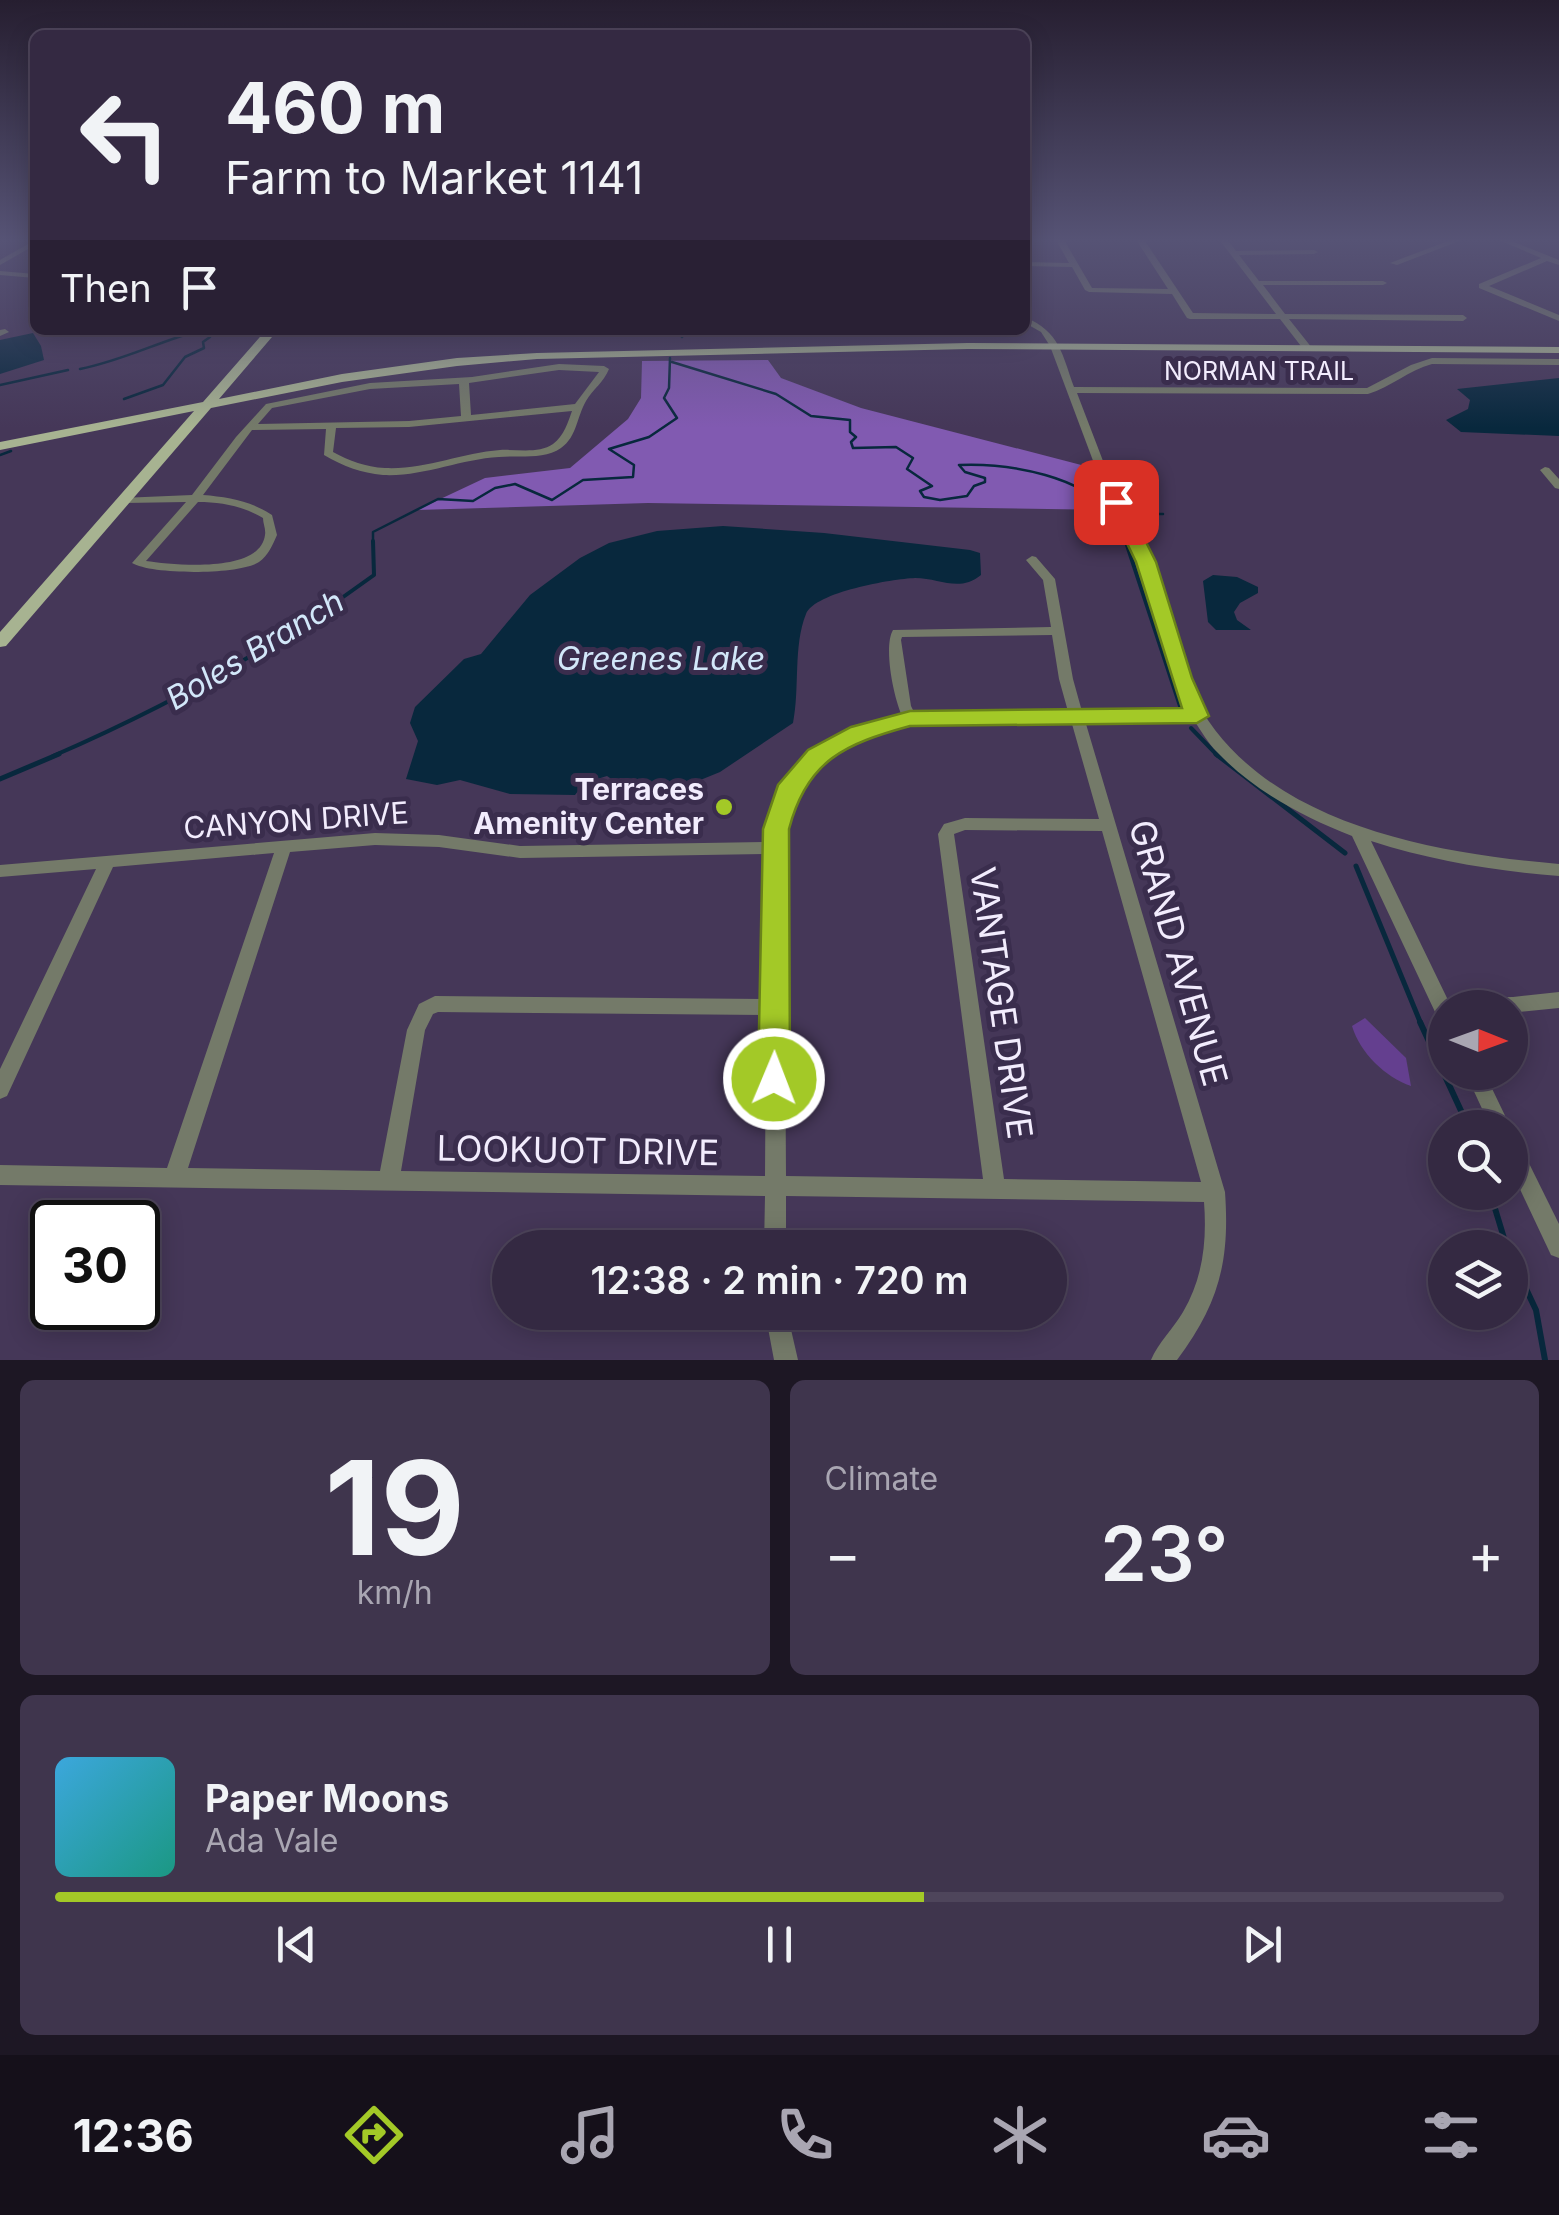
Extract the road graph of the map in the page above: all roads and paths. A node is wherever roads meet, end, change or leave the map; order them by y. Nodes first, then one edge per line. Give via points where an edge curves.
1 (1182, 301) edge
2 (1271, 301) edge
3 (1519, 301) edge
4 (1283, 317) junction
5 (1463, 318) dead end
6 (1559, 318) edge
7 (1030, 324) edge
8 (268, 335) edge
9 (1052, 342) junction
10 (1559, 342) edge
11 (1303, 344) junction
12 (1559, 350) edge
13 (463, 360) junction
14 (1559, 362) edge
15 (464, 381) junction
16 (1070, 390) junction
17 (213, 398) junction
18 (578, 407) junction
19 (466, 416) junction
20 (251, 427) junction
21 (331, 428) junction
22 (0, 436) edge
23 (0, 446) edge
24 (1545, 470) dead end
25 (1559, 486) edge
26 (125, 500) junction
27 (194, 500) junction
28 (1032, 560) dead end
29 (1058, 630) junction
30 (0, 642) edge
31 (1197, 716) junction
32 (910, 719) junction
33 (1076, 719) junction
34 (1106, 825) junction
35 (1359, 834) junction
36 (284, 848) junction
37 (776, 848) junction
38 (107, 862) junction
39 (1559, 870) edge
40 (0, 871) edge
41 (1433, 990) edge
42 (1559, 1000) edge
43 (1528, 1003) edge
44 (775, 1008) junction
45 (0, 1090) edge
46 (0, 1175) edge
47 (174, 1178) junction
48 (389, 1181) junction
49 (1528, 1183) edge
50 (773, 1186) junction
51 (995, 1189) junction
52 (1214, 1192) junction
53 (774, 1230) edge
54 (1559, 1247) edge
55 (780, 1330) edge
56 (786, 1360) edge
57 (1163, 1360) edge

1 - 4 street via 1190,316
2 - 4 street
3 - 6 street
4 - 5 street
4 - 11 street
7 - 9 street
8 - 17 main road
9 - 11 main road
9 - 13 main road via 737,346
9 - 16 street
10 - 11 main road
11 - 12 main road
13 - 15 street via 458,376
13 - 17 main road
14 - 16 street, NORMAN TRAIL via 1432,361 1368,391
15 - 18 street via 603,367
15 - 19 street
15 - 20 street via 370,386 269,406
16 - 31 street via 1146,562
17 - 22 main road
17 - 23 main road
17 - 26 main road
18 - 19 street
18 - 21 street via 552,448 421,471 352,468 328,454
19 - 21 street
20 - 21 street
20 - 27 street
24 - 25 street
26 - 27 street
26 - 30 main road
27 - 27 street via 138,563 174,568 252,562 271,535 268,517 241,503
28 - 29 street, GRAND AVENUE via 1049,579
29 - 32 street via 898,633 896,656
29 - 33 street, GRAND AVENUE
31 - 33 street
31 - 35 street via 1261,780
32 - 33 street
32 - 37 street via 859,732 817,756 786,792
33 - 34 street, GRAND AVENUE
34 - 51 street, VANTAGE DRIVE via 965,824 950,828 945,841
34 - 52 street, GRAND AVENUE
35 - 39 street via 1460,860
35 - 41 street
36 - 37 street, CANYON DRIVE via 417,839 520,852
36 - 38 street, CANYON DRIVE
36 - 47 street
37 - 44 street
38 - 40 street, CANYON DRIVE
38 - 45 street
42 - 43 street
44 - 48 street via 447,1002 426,1009 416,1030
44 - 50 street
46 - 47 street, LOOKUOT DRIVE
47 - 48 street, LOOKUOT DRIVE
48 - 50 street, LOOKUOT DRIVE
49 - 54 street
50 - 51 street, LOOKUOT DRIVE
50 - 53 street
51 - 52 street, LOOKUOT DRIVE
52 - 57 street, GRAND AVENUE via 1217,1253 1210,1284
55 - 56 street

